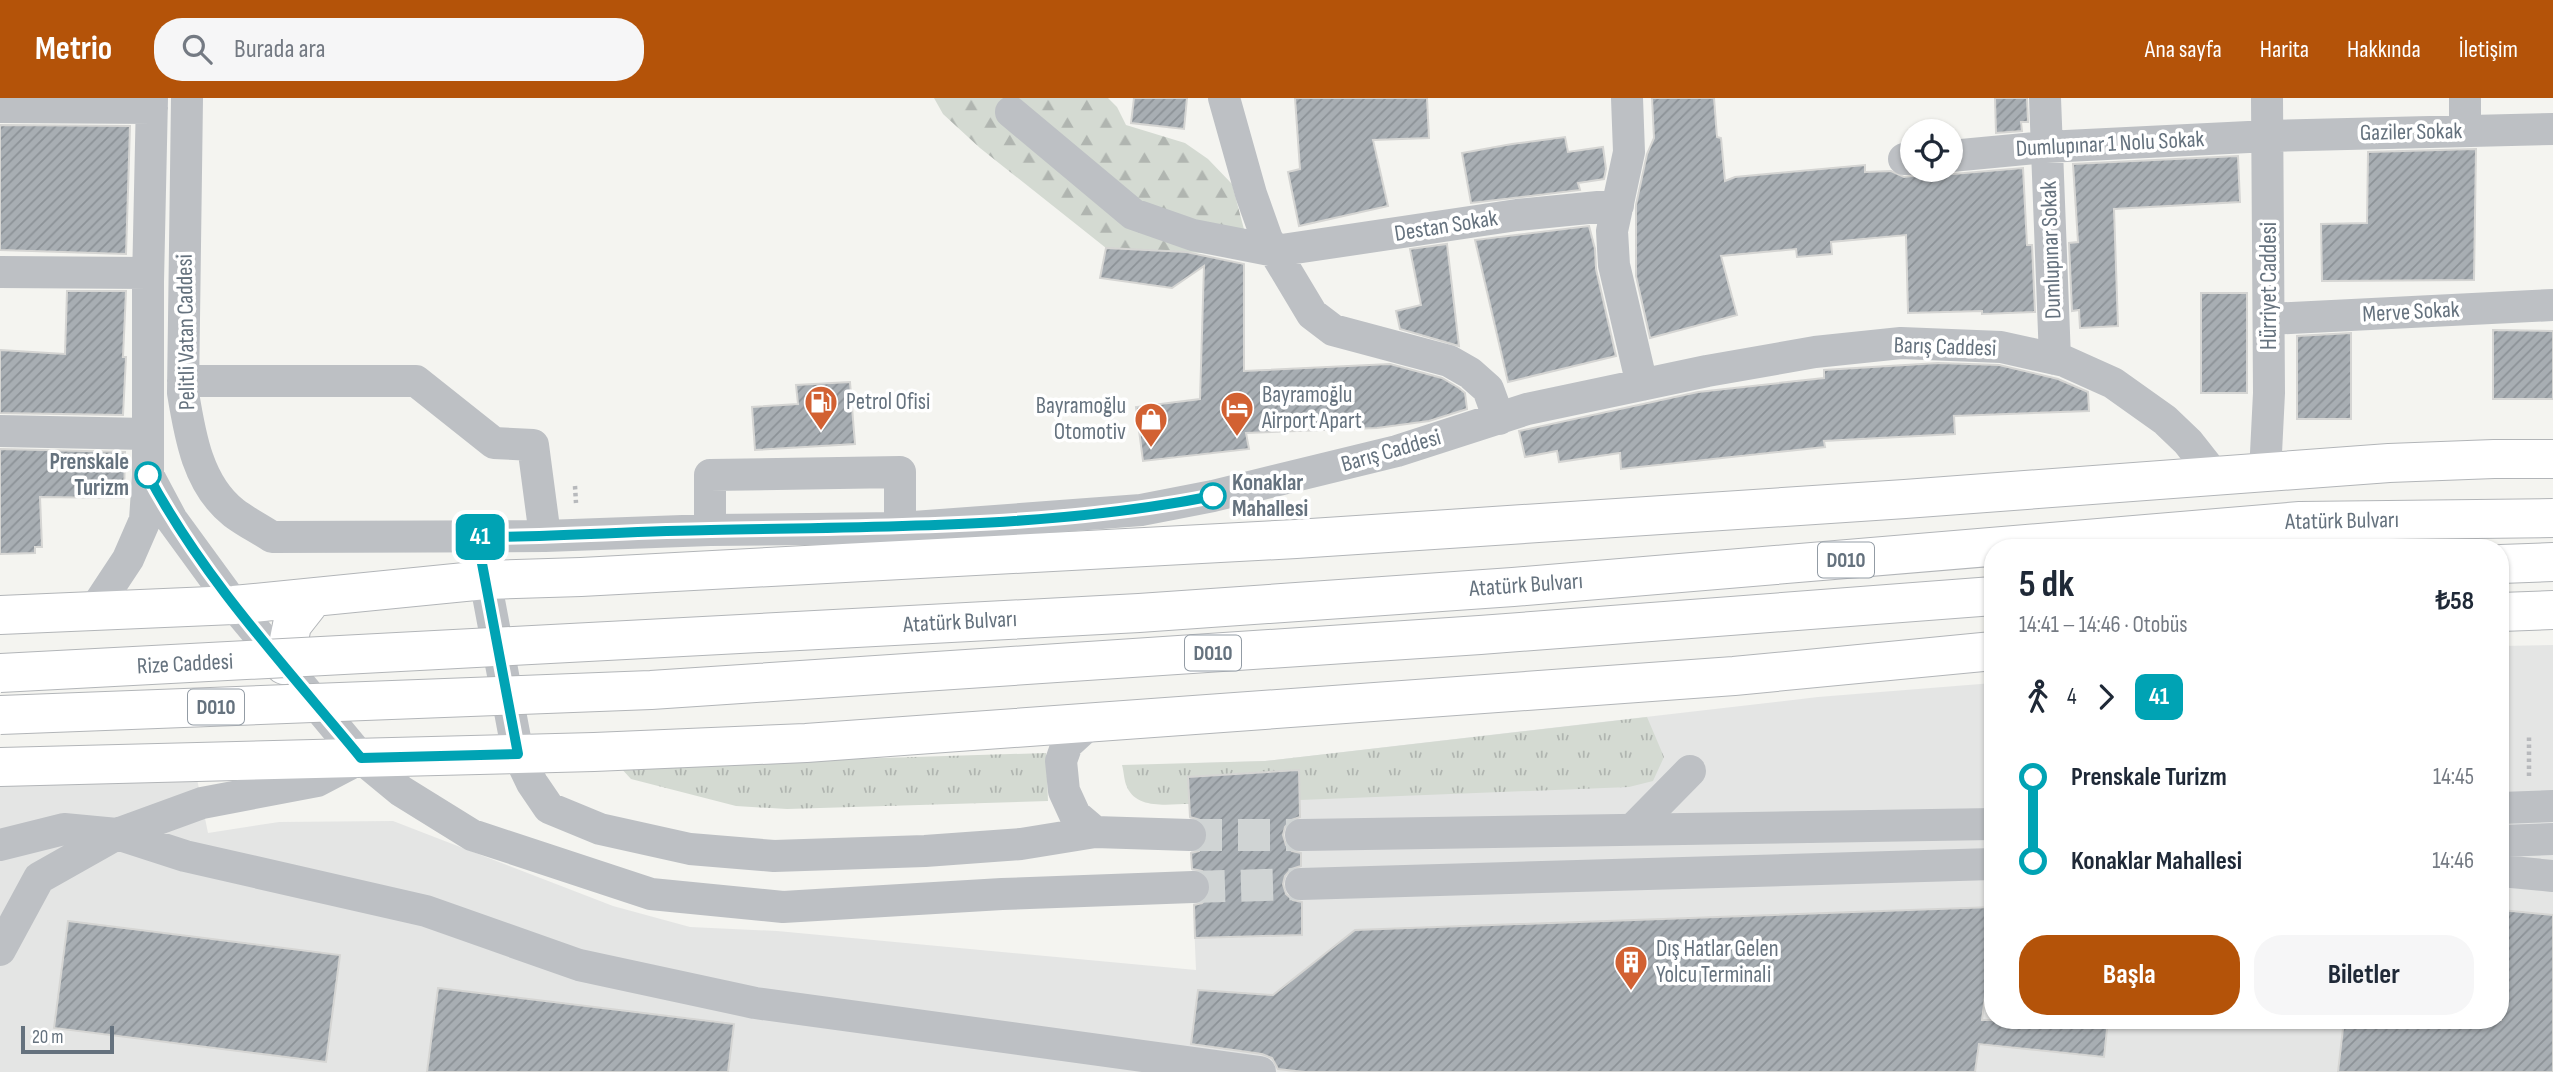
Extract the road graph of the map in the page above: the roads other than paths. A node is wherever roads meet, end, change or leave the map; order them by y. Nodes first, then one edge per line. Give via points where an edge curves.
1 (187, 98) edge
2 (1224, 98) edge
3 (1628, 98) edge
4 (2045, 98) edge
5 (2267, 98) edge
6 (2465, 98) edge
7 (152, 103) edge
8 (0, 107) edge
9 (1010, 112) dead end
10 (2553, 129) edge
11 (2465, 131) junction
12 (2269, 136) junction
13 (2046, 147) junction
14 (1963, 155) edge
15 (1618, 205) junction
16 (1275, 251) junction
17 (0, 272) edge
18 (148, 273) junction
19 (2553, 305) edge
20 (2269, 319) junction
21 (2055, 359) junction
22 (183, 381) junction
23 (1642, 384) junction
24 (1499, 419) junction
25 (0, 431) edge
26 (147, 433) junction
27 (2553, 459) edge
28 (2265, 473) junction
29 (148, 475) junction
30 (2214, 475) junction
31 (2553, 518) edge
32 (901, 528) junction
33 (709, 530) junction
34 (545, 536) junction
35 (477, 537) junction
36 (2085, 539) edge
37 (1984, 548) edge
38 (2553, 562) edge
39 (2509, 564) edge
40 (485, 580) junction
41 (432, 585) junction
42 (314, 597) junction
43 (1984, 597) edge
44 (234, 605) junction
45 (2553, 610) edge
46 (93, 612) junction
47 (2509, 612) edge
48 (0, 615) edge
49 (498, 645) junction
50 (454, 650) joint
51 (1984, 652) edge
52 (284, 665) junction
53 (0, 673) edge
54 (433, 699) joint
55 (0, 715) edge
56 (1090, 723) junction
57 (518, 754) junction
58 (361, 758) junction
59 (0, 768) edge
60 (1690, 771) dead end
61 (2553, 806) edge
62 (2509, 808) edge
63 (1984, 824) edge
64 (1632, 830) junction
65 (1095, 832) junction
66 (117, 834) junction
67 (1190, 835) tunnel mouth
68 (1301, 835) tunnel mouth
69 (2553, 839) edge
70 (2509, 841) edge
71 (1021, 844) junction
72 (0, 845) edge
73 (1984, 864) edge
74 (2509, 872) edge
75 (2553, 876) edge
76 (1301, 884) tunnel mouth
77 (1193, 887) tunnel mouth
78 (1009, 893) junction
79 (0, 950) edge
80 (1260, 1072) edge

1 - 22 street, Pelitli Vatan Caddesi
2 - 16 street via 1251,194
3 - 15 street via 1629,152
4 - 13 street, Dumlupınar Sokak
5 - 12 street, Hürriyet Caddesi
6 - 11 street
7 - 8 street
7 - 18 street, Pelitli Vatan Caddesi
9 - 16 street, Destan Sokak via 1133,214 1193,235
10 - 11 street, Gaziler Sokak
11 - 12 street, Gaziler Sokak
12 - 13 street, Dumlupınar 1 Nolu Sokak
12 - 20 street, Hürriyet Caddesi
13 - 14 street, Dumlupınar 1 Nolu Sokak
13 - 21 street, Dumlupınar Sokak
15 - 16 street, Destan Sokak via 1517,215
15 - 23 street via 1612,231 1614,265
16 - 24 street via 1312,314 1333,331 1449,361 1488,389
17 - 18 street
18 - 26 street, Pelitli Vatan Caddesi
19 - 20 street, Merve Sokak
20 - 28 street, Hürriyet Caddesi
21 - 23 street, Barış Caddesi via 2001,347 1901,344 1815,352
21 - 30 street, Barış Caddesi via 2113,383 2165,420
22 - 34 street via 416,381 494,443 533,445
22 - 35 street, Pelitli Vatan Caddesi via 190,433 205,475 234,513 272,537
23 - 24 street, Barış Caddesi
24 - 32 street, Barış Caddesi via 1396,451 1164,506
25 - 26 street
26 - 29 street, Pelitli Vatan Caddesi
27 - 28 highway via 2389,463
28 - 30 highway
29 - 44 street via 172,520
29 - 46 street, Pelitli Vatan Caddesi via 145,520 128,559
30 - 40 highway via 1305,539
31 - 36 highway, Atatürk Bulvarı / D010, bridge via 2300,521
32 - 33 street, Barış Caddesi
32 - 33 street via 900,471 710,475
33 - 34 street, Barış Caddesi
34 - 35 street, Barış Caddesi
35 - 40 street
37 - 50 highway, Atatürk Bulvarı / D010, bridge via 1139,613
38 - 39 highway
40 - 41 highway
40 - 49 street
41 - 42 highway
41 - 49 street via 476,610
42 - 44 highway
42 - 52 highway via 292,625
43 - 54 highway, Atatürk Bulvarı / D010, bridge via 1017,667
44 - 46 highway
44 - 52 street
45 - 47 highway
46 - 48 highway
49 - 57 street
50 - 53 highway, Rize Caddesi / D010, bridge
51 - 56 highway via 1734,676
52 - 58 street
54 - 55 highway, Rize Caddesi / D010, bridge
56 - 57 highway via 806,743
56 - 65 street via 1067,744 1061,761 1064,791 1075,815
57 - 58 highway
57 - 71 street via 549,808 600,829 690,849 774,856
58 - 59 highway
58 - 66 street via 317,781 202,803
58 - 78 street via 401,791 472,835 651,894 783,907
60 - 64 street
61 - 62 street
63 - 64 street
64 - 68 street
65 - 67 street
65 - 71 street
66 - 72 street via 64,829
66 - 79 street via 39,878
66 - 80 street via 185,856 426,911 579,965 742,1000
69 - 70 street
71 - 78 street via 1027,869 1024,879
73 - 76 street
74 - 75 street
77 - 78 street

